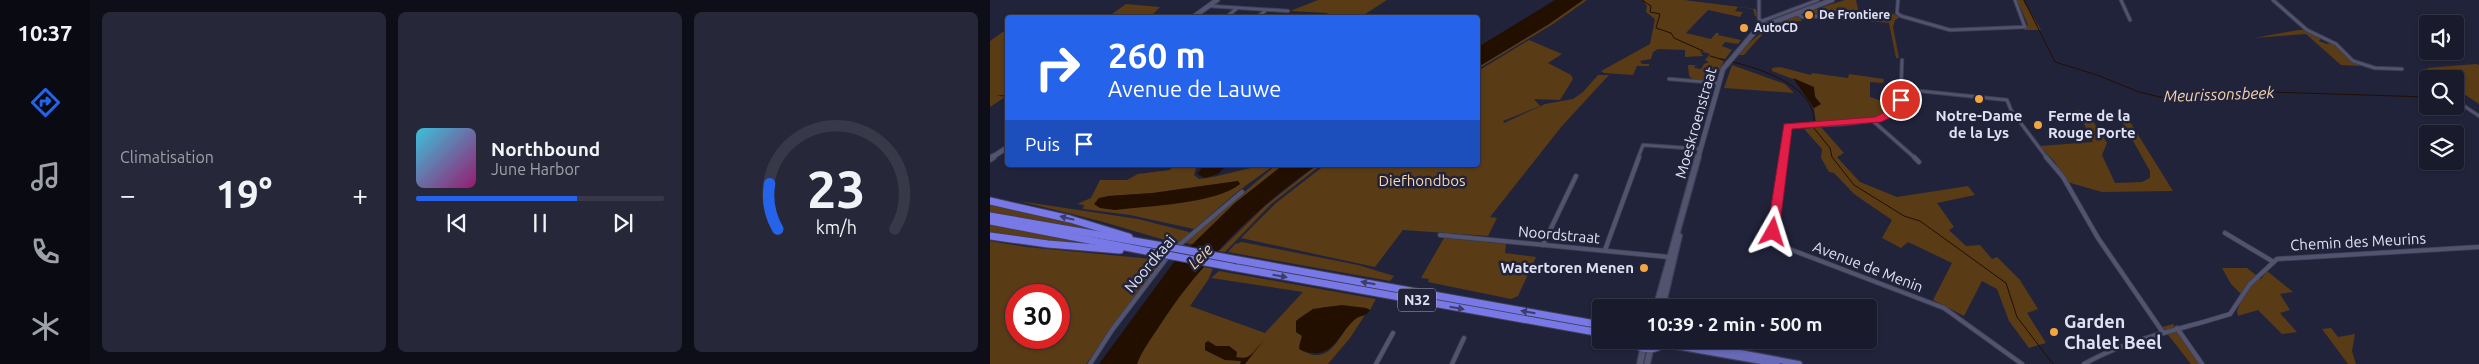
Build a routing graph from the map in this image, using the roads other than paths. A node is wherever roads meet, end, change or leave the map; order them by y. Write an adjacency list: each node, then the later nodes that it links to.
1 (1217, 0): 9 (main road)
2 (1759, 0): 19 (street)
3 (1818, 0): 19 (street, Moeskroenstraat)
4 (1832, 0): 13 (main road, Moeskroenstraat)
5 (1898, 0): 6 (street)
6 (2016, 0)
7 (2121, 0): 18 (street)
8 (2273, 0): 21 (street)
9 (1209, 6): 10 (street); 14 (main road)
10 (1237, 8): 11 (street); 15 (street)
11 (1265, 10): 12 (street); 16 (street)
12 (1288, 11)
13 (1796, 13): 17 (street); 19 (main road, Moeskroenstraat)
14 (1198, 15)
15 (1229, 15)
16 (1259, 15)
17 (1839, 15)
18 (2130, 20)
19 (1765, 23): 23 (main road, Moeskroenstraat)
20 (1902, 60): 24 (street)
21 (2402, 69)
22 (1669, 79): 23 (street)
23 (1718, 83): 29 (main road, Moeskroenstraat)
24 (1901, 89): 27 (street); 52 (street)
25 (2464, 106): 26 (street)
26 (2479, 116)
27 (1873, 121): 31 (street); 65 (street, Avenue de Menin)
28 (1005, 149): 30 (main road)
29 (1701, 149): 43 (street); 45 (main road, Moeskroenstraat)
30 (990, 159)
31 (1919, 162)
32 (1576, 176): 41 (street)
33 (1242, 192): 58 (street, Noordkaai)
34 (990, 201): 40 (highway, one-way to 34)
35 (990, 216): 40 (highway, N32)
36 (990, 221): 44 (highway, N32)
37 (2225, 233): 46 (street)
38 (1440, 235): 41 (street, Noordstraat)
39 (990, 236): 44 (highway)
40 (1144, 243): 49 (highway, N32, one-way to 40, bridge)
41 (1544, 244): 43 (street, Noordstraat)
42 (2479, 247): 46 (street, Chemin des Meurins)
43 (1605, 250): 45 (street, Noordstraat)
44 (1154, 253): 51 (highway, N32, one-way to 51, bridge)
45 (1672, 258): 47 (main road, Moeskroenstraat); 48 (main road, Moeskroenstraat)
46 (2272, 261): 50 (street, Chemin des Meurins)
47 (1659, 299)
48 (1664, 299)
49 (1592, 322)
50 (2177, 328): 52 (street, Chemin des Meurins); 67 (street)
51 (1592, 331)
52 (2162, 331): 66 (street, Chemin des Meurins)
53 (1394, 333): 59 (street)
54 (1464, 338): 60 (street)
55 (1701, 349): 63 (main road)
56 (1720, 349): 64 (main road)
57 (1647, 350): 61 (main road); 62 (main road)
58 (1090, 364)
59 (1376, 364)
60 (1452, 364)
61 (1640, 364)
62 (1647, 364)
63 (1777, 364)
64 (1799, 364)
65 (2022, 364)
66 (2084, 364)
67 (2202, 364)

